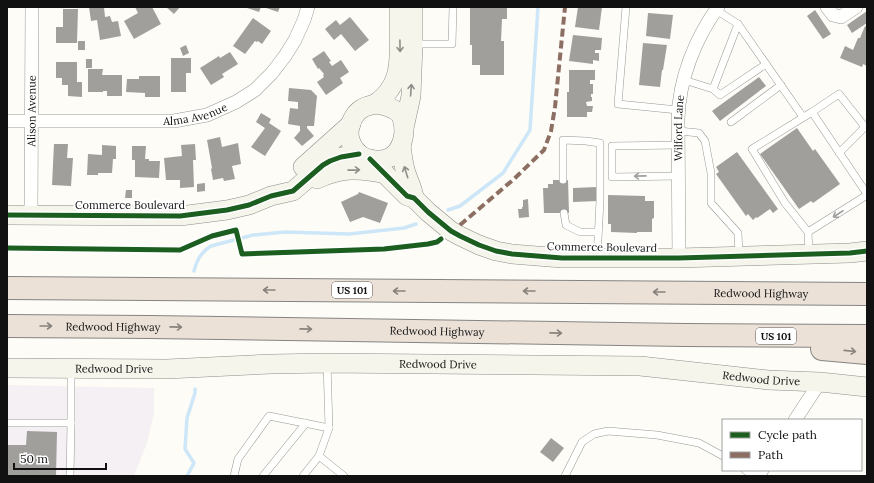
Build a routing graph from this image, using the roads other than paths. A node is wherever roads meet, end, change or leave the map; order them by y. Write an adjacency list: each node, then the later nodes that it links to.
1 (32, 7): 21 (street, Alison Avenue)
2 (308, 7): 21 (street, Alma Avenue)
3 (399, 7): 16 (street, Commerce Boulevard, one-way to 16)
4 (413, 7): 11 (street)
5 (453, 7): 11 (lane)
6 (626, 7): 17 (lane)
7 (827, 7): 8 (street)
8 (856, 7)
9 (717, 9): 10 (lane); 13 (street, Wilford Lane)
10 (738, 24): 12 (lane); 15 (lane)
11 (413, 44): 25 (street, one-way to 11)
12 (766, 64): 14 (lane); 15 (lane)
13 (684, 80): 15 (lane); 17 (street, Wilford Lane)
14 (781, 85): 19 (lane); 22 (lane)
15 (713, 89)
16 (375, 104): 23 (street, Commerce Boulevard); 25 (street)
17 (678, 110): 24 (street, Wilford Lane)
18 (812, 112): 19 (lane); 27 (lane); 27 (lane)
19 (803, 117): 40 (lane)
20 (7, 121): 21 (street, Alma Avenue)
21 (32, 121): 38 (street, Alison Avenue)
22 (731, 122)
23 (351, 124): 28 (street, Commerce Boulevard); 34 (street, Commerce Boulevard)
24 (679, 131): 26 (street, Wilford Lane); 43 (lane)
25 (403, 137): 28 (street, Commerce Boulevard); 35 (street, one-way to 25)
26 (678, 145): 30 (street, Wilford Lane); 30 (lane, one-way to 26)
27 (839, 153): 33 (lane)
28 (364, 156): 29 (street, Commerce Boulevard); 32 (street, Commerce Boulevard)
29 (385, 174): 32 (street, one-way to 29); 35 (street, Commerce Boulevard)
30 (679, 176): 45 (street, Wilford Lane)
31 (563, 180): 39 (lane)
32 (303, 183): 34 (street, Commerce Boulevard)
33 (867, 194): 40 (lane, one-way to 40)
34 (271, 196): 38 (street, Commerce Boulevard)
35 (414, 198): 44 (street, Commerce Boulevard)
36 (564, 213): 39 (lane)
37 (7, 215): 38 (street, Commerce Boulevard)
38 (32, 215)
39 (598, 232): 44 (lane)
40 (808, 232): 42 (lane)
41 (867, 251): 42 (street, Commerce Boulevard)
42 (809, 254): 43 (street, Commerce Boulevard)
43 (739, 256): 45 (street, Commerce Boulevard)
44 (596, 258): 45 (street, Commerce Boulevard)
45 (679, 258)
46 (867, 280): 48 (highway)
47 (7, 288): 48 (highway, Redwood Highway / US 101, one-way to 47)
48 (698, 292): 49 (highway, Redwood Highway / US 101)
49 (867, 294)
50 (7, 326): 51 (highway, Redwood Highway / US 101, one-way to 51)
51 (685, 335): 52 (highway, Redwood Highway / US 101); 53 (highway, one-way to 53)
52 (867, 336)
53 (867, 353)
54 (327, 363): 56 (street, Redwood Drive); 57 (street, Redwood Drive); 63 (lane)
55 (7, 368): 56 (street, Redwood Drive)
56 (70, 368): 61 (lane)
57 (820, 382): 58 (street, Redwood Drive); 59 (street)
58 (867, 387)
59 (796, 419)
60 (7, 423): 61 (lane)
61 (71, 423): 66 (lane)
62 (306, 423): 63 (lane); 67 (lane); 68 (lane)
63 (330, 428): 64 (lane)
64 (319, 456): 69 (lane); 70 (lane)
65 (722, 456): 71 (lane)
66 (70, 476)
67 (234, 476)
68 (263, 476)
69 (303, 476)
70 (344, 476)
71 (565, 476)

